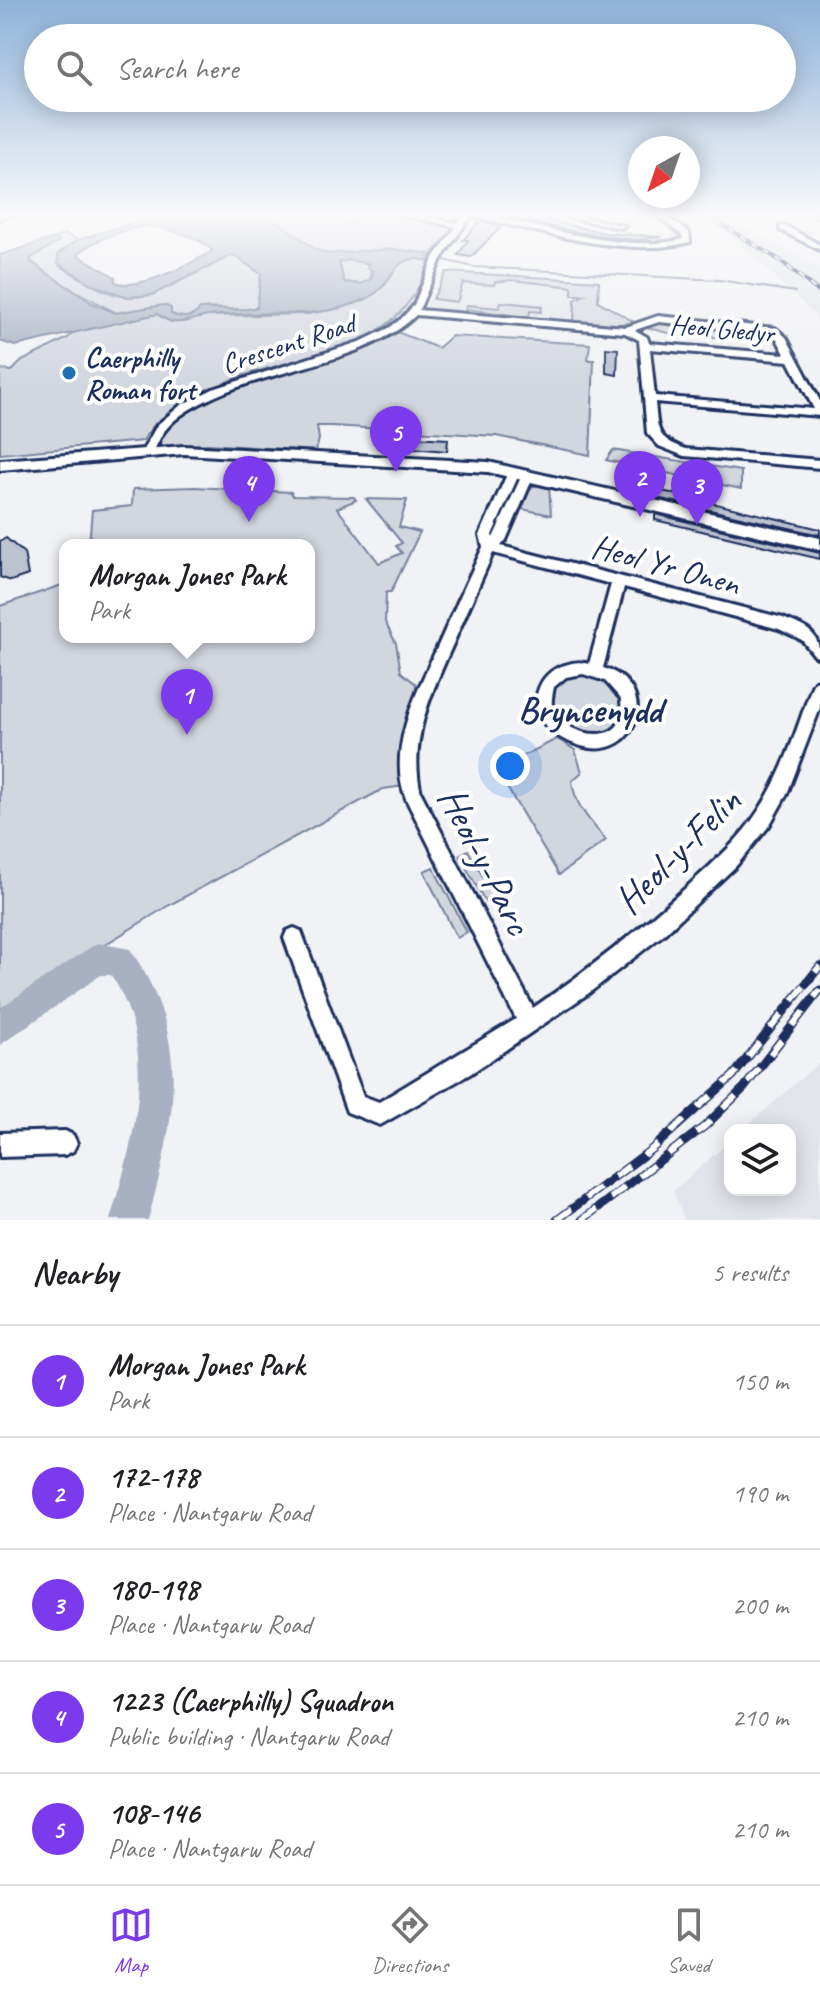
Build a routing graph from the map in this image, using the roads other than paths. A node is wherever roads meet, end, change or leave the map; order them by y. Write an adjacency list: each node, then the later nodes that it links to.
1 (434, 271): 2 (street, Crescent Road)
2 (414, 312): 4 (street); 9 (street, Crescent Road)
3 (644, 323): 4 (street); 5 (street); 6 (street)
4 (627, 330): 5 (street)
5 (646, 342): 6 (street, Heol Gledyr); 7 (street)
6 (793, 358): 8 (street)
7 (651, 399): 8 (street); 10 (street)
8 (820, 412)
9 (148, 452): 11 (main road); 12 (main road)
10 (820, 464)
11 (0, 465)
12 (521, 473): 13 (main road); 14 (street, Heol-y-Parc)
13 (820, 544)
14 (489, 547): 15 (street, Heol Yr Onen); 20 (street, Heol-y-Parc)
15 (619, 580): 16 (street, Heol Yr Onen); 17 (street)
16 (820, 652)
17 (595, 670): 17 (street)
18 (820, 686): 20 (street, Heol-y-Felin)
19 (294, 938): 20 (street, Heol-y-Felin)
20 (529, 1022)
21 (65, 1143): 22 (street)
22 (0, 1145)

